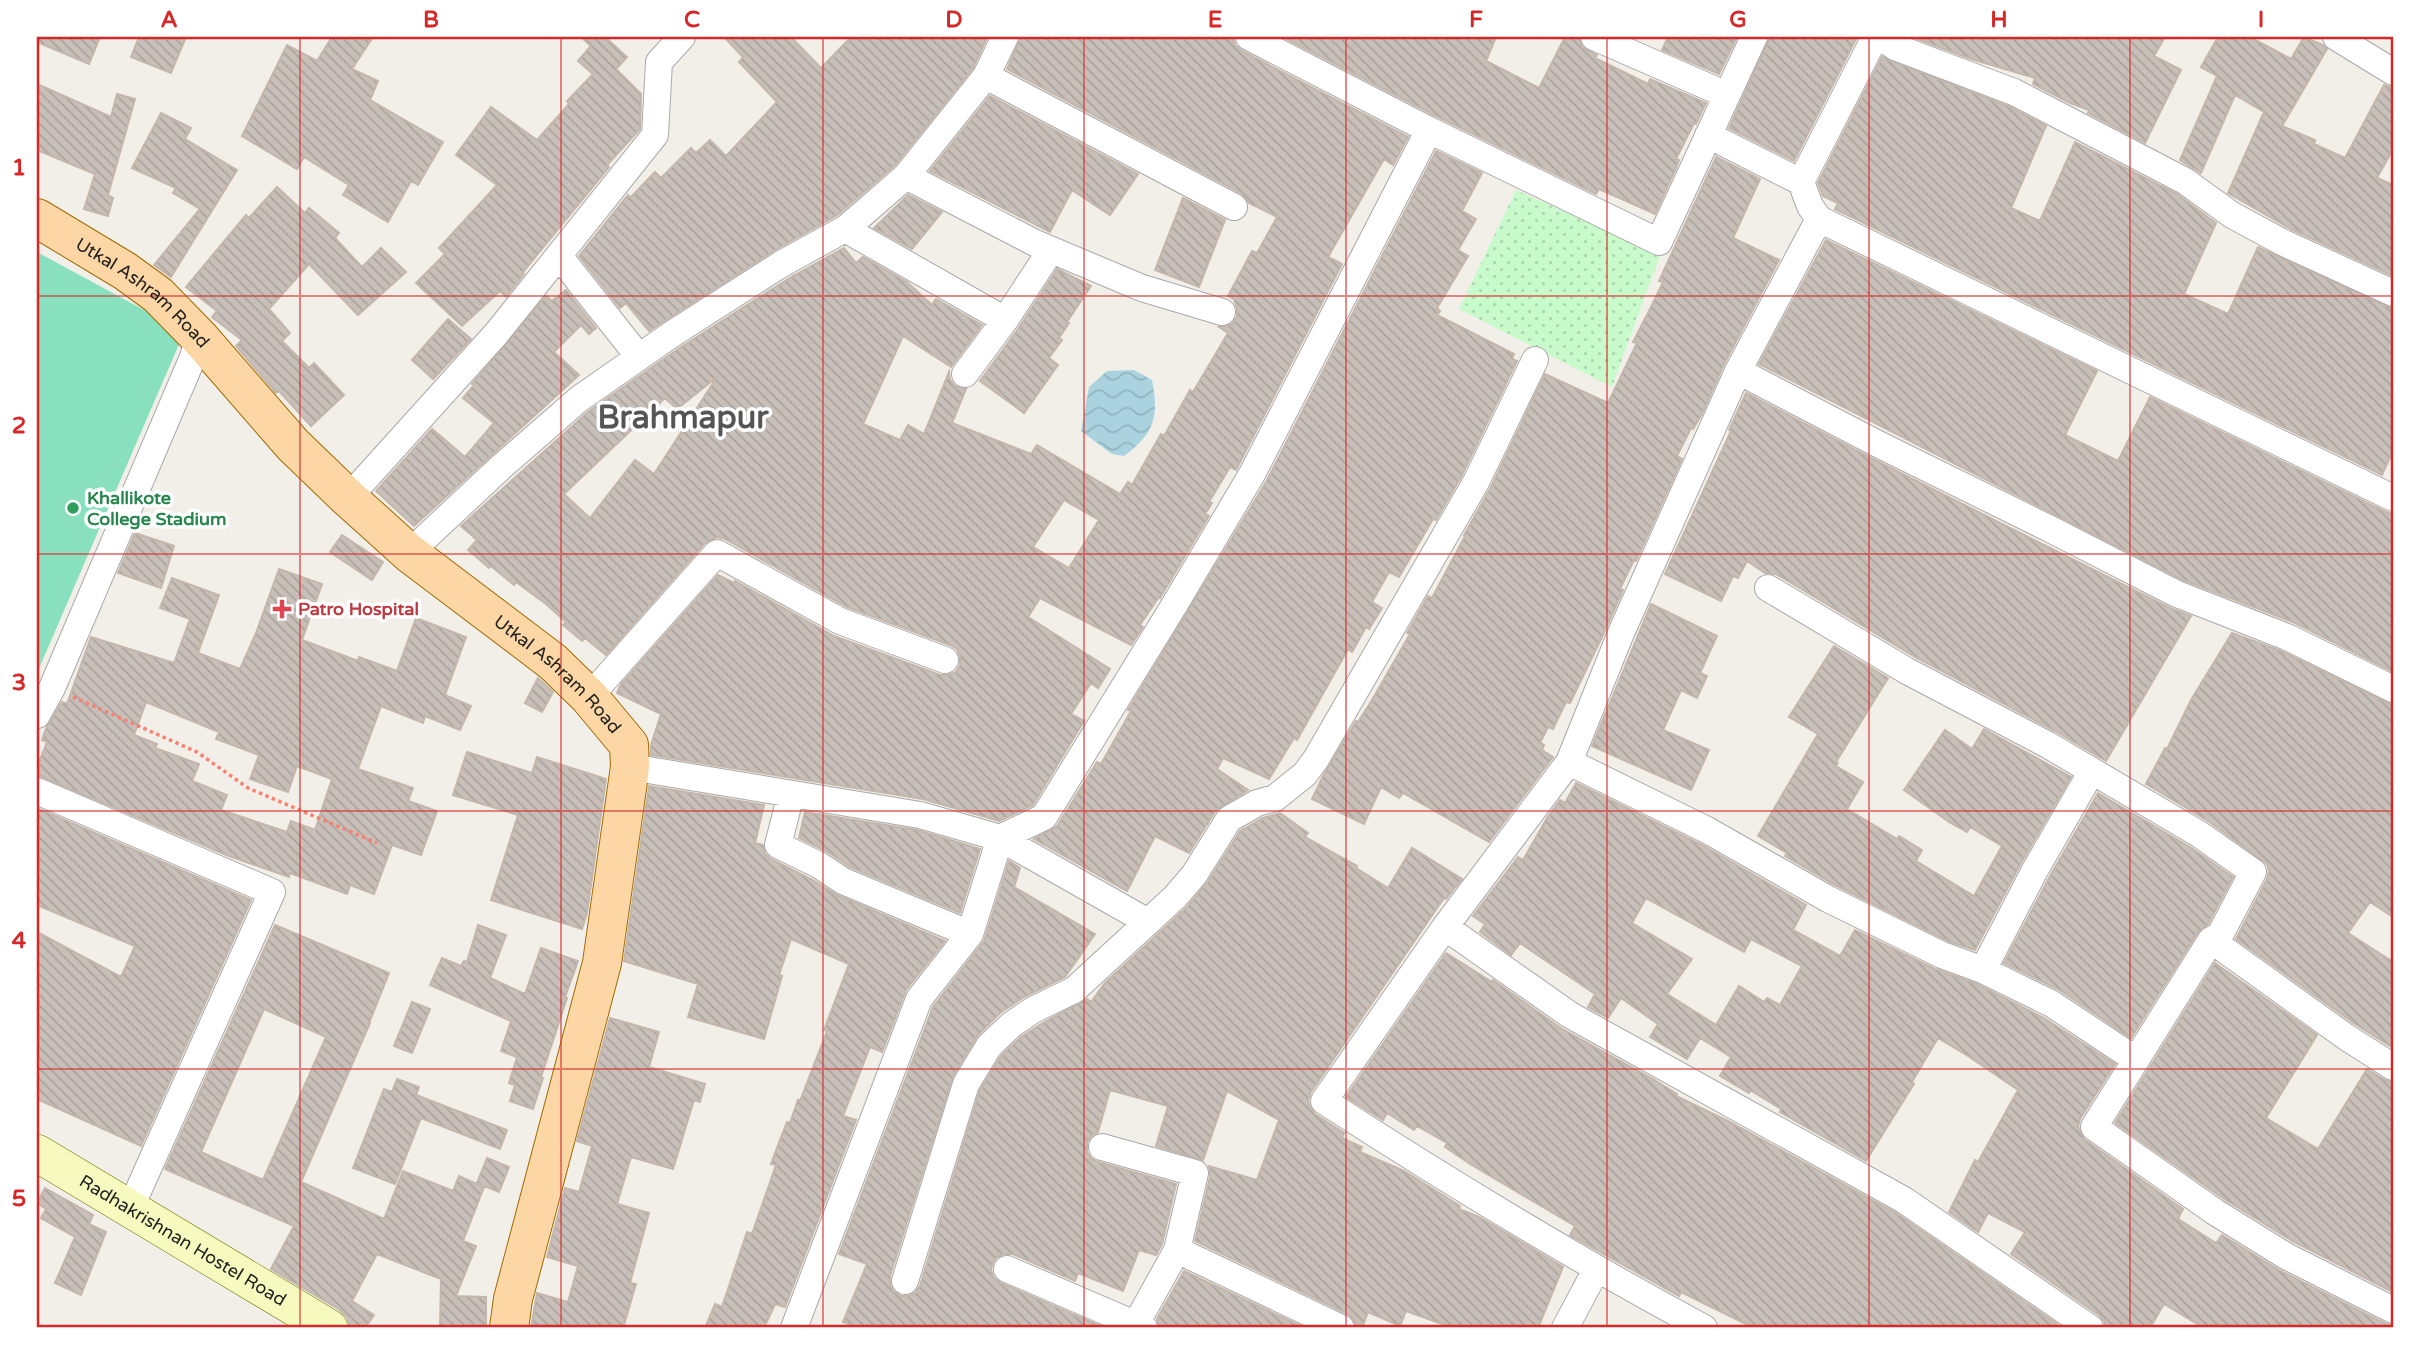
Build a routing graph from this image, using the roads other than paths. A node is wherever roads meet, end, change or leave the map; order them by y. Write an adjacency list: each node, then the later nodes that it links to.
1 (682, 37): 21 (street)
2 (1005, 37): 10 (street)
3 (1249, 37): 12 (street)
4 (1594, 37): 11 (street)
5 (1754, 37): 11 (street)
6 (1875, 37): 15 (street)
7 (1881, 37): 22 (street)
8 (2336, 37): 9 (street)
9 (2393, 72)
10 (986, 76): 14 (street); 16 (street)
11 (1727, 94): 13 (street)
12 (1429, 130): 13 (street); 43 (street)
13 (1708, 135): 15 (street)
14 (906, 176): 19 (street); 20 (street)
15 (1801, 182): 18 (street)
16 (1234, 207)
17 (37, 218): 25 (main road, Utkal Ashram Road)
18 (1819, 219): 28 (street); 31 (street)
19 (845, 229): 24 (street); 26 (street)
20 (1051, 250): 23 (street); 24 (street)
21 (559, 256): 26 (street); 30 (street)
22 (2393, 293)
23 (1222, 312)
24 (1005, 320): 29 (street)
25 (199, 337): 30 (main road, Utkal Ashram Road); 37 (street)
26 (639, 357): 32 (street)
27 (1535, 360): 44 (street)
28 (1738, 371): 35 (street); 38 (street)
29 (965, 374)
30 (348, 498): 32 (main road, Utkal Ashram Road)
31 (2393, 498)
32 (409, 553): 36 (main road, Utkal Ashram Road)
33 (1768, 588): 40 (street)
34 (945, 660): 36 (street)
35 (2393, 689)
36 (589, 697): 39 (main road, Utkal Ashram Road)
37 (37, 715)
38 (1569, 762): 45 (street); 48 (street)
39 (630, 767): 42 (street); 62 (main road, Utkal Ashram Road)
40 (2092, 771): 47 (street); 48 (street)
41 (37, 790): 53 (street)
42 (791, 793): 43 (street); 46 (street)
43 (1000, 838): 44 (street); 46 (street)
44 (1148, 922): 57 (street)
45 (1445, 928): 56 (street); 66 (street)
46 (970, 934): 60 (street)
47 (2211, 940): 49 (street); 50 (street)
48 (1983, 970): 49 (street)
49 (2134, 1059): 58 (street)
50 (2393, 1066)
51 (1102, 1147): 54 (street)
52 (37, 1153): 53 (main road, Radhakrishnan Hostel Road)
53 (130, 1209): 61 (main road, Radhakrishnan Hostel Road)
54 (1177, 1250): 59 (street); 63 (street)
55 (1007, 1269): 59 (street)
56 (1596, 1270): 64 (street); 65 (street)
57 (905, 1281)
58 (2393, 1310)
59 (1124, 1324)
60 (803, 1325)
61 (328, 1328)
62 (509, 1328)
63 (1341, 1328)
64 (1564, 1328)
65 (1704, 1328)
66 (2090, 1328)

